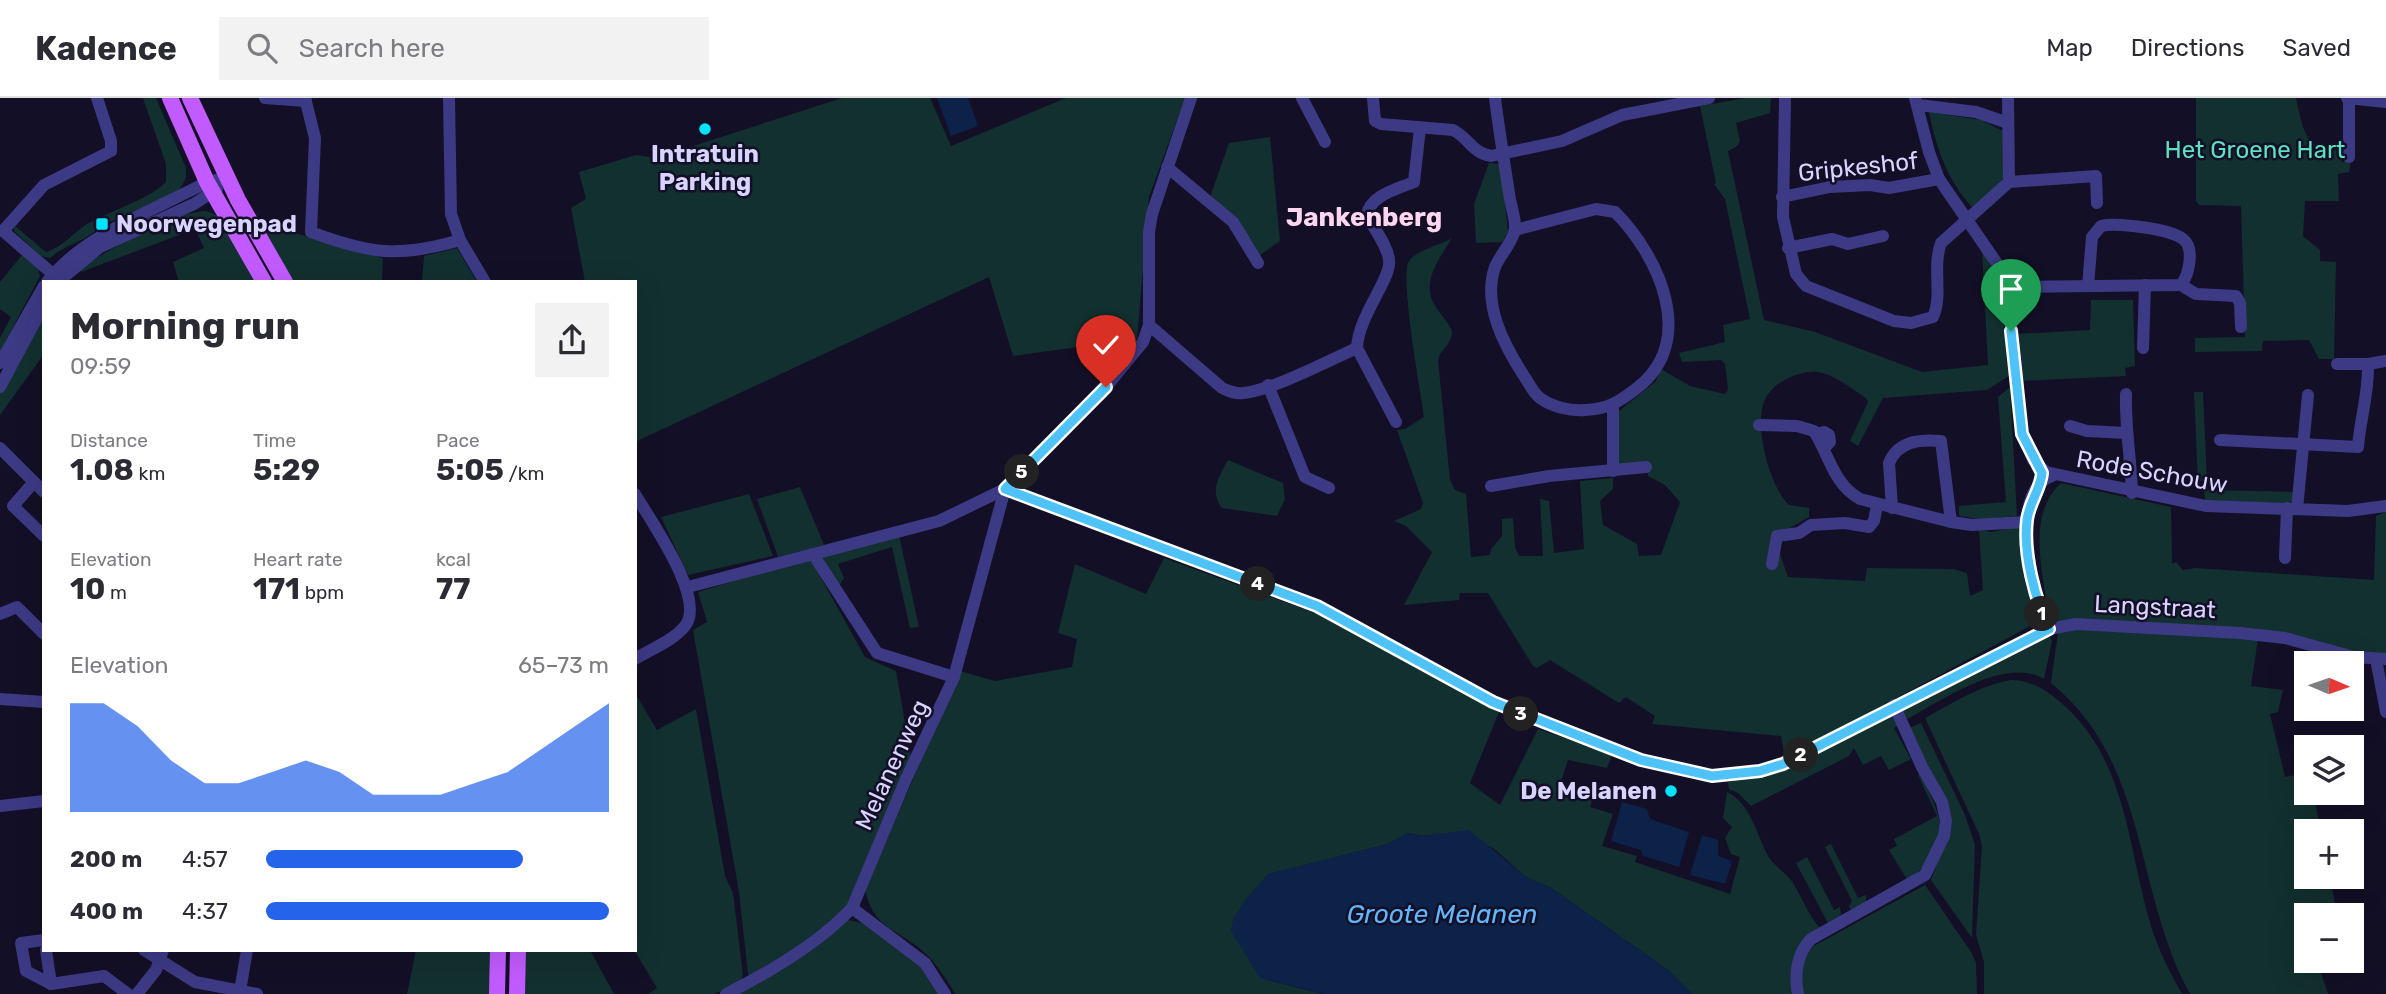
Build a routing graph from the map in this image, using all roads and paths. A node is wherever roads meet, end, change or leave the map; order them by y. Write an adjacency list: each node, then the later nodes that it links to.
1 (97, 98): 31 (street)
2 (170, 98): 27 (main road)
3 (190, 98): 24 (main road)
4 (265, 98): 14 (street)
5 (449, 98): 34 (street)
6 (1191, 98): 23 (street)
7 (1302, 98): 20 (street)
8 (1373, 98): 19 (street)
9 (1495, 98): 21 (street)
10 (1709, 98): 15 (street)
11 (1785, 98): 28 (street, Gripkeshof)
12 (2008, 98): 18 (street)
13 (2348, 99): 17 (street); 22 (street)
14 (306, 100): 34 (street)
15 (1670, 101): 21 (street)
16 (1917, 102): 18 (street); 25 (street)
17 (2386, 102)
18 (2008, 123): 26 (street)
19 (1420, 128): 21 (street); 50 (street)
20 (1325, 142)
21 (1503, 155): 32 (street)
22 (2349, 157)
23 (1167, 167): 36 (street); 48 (street)
24 (227, 178): 27 (street); 40 (main road)
25 (1939, 179): 28 (street, Gripkeshof); 30 (street)
26 (2009, 181): 29 (street); 30 (street, Gripkeshof)
27 (210, 188): 38 (street); 39 (main road)
28 (1782, 197): 35 (street, Gripkeshof)
29 (2097, 203)
30 (1968, 219): 35 (street, Gripkeshof); 45 (street)
31 (2, 230): 37 (street)
32 (1515, 230): 60 (street); 60 (street)
33 (1884, 236): 35 (street)
34 (460, 240): 41 (street)
35 (1788, 248)
36 (1258, 263)
37 (53, 280)
38 (55, 280)
39 (263, 280)
40 (284, 280)
41 (484, 280)
42 (2145, 285): 43 (street); 44 (street); 51 (street)
43 (2181, 285): 44 (street); 49 (street)
44 (2088, 286): 45 (street)
45 (2005, 287): 70 (street)
46 (42, 299): 53 (street)
47 (42, 309): 57 (street)
48 (1149, 325): 56 (street); 74 (street)
49 (2241, 327)
50 (1357, 348): 56 (street); 61 (street)
51 (2143, 348)
52 (2386, 361): 55 (street)
53 (0, 363)
54 (2337, 364): 55 (street)
55 (2368, 364): 66 (street)
56 (1268, 385): 73 (street)
57 (0, 387)
58 (2126, 394): 64 (street)
59 (2308, 395): 66 (street)
60 (1614, 406): 69 (street)
61 (1396, 422)
62 (1759, 425): 77 (street)
63 (2070, 426): 64 (street)
64 (2126, 433): 75 (street)
65 (2220, 440): 66 (street)
66 (2302, 445): 80 (street)
67 (0, 448): 72 (street)
68 (1646, 467): 69 (street)
69 (1613, 471): 71 (street)
70 (2046, 479): 75 (street, Rode Schouw); 82 (street)
71 (1491, 486)
72 (39, 487): 83 (street)
73 (1329, 488)
74 (1005, 489): 84 (street); 93 (street, Melanenweg); 96 (street, Langstraat)
75 (2132, 493): 80 (street, Rode Schouw)
76 (637, 498): 87 (street)
77 (1877, 505): 79 (street); 86 (street)
78 (2386, 506): 80 (street, Rode Schouw)
79 (1892, 508): 81 (street); 81 (street)
80 (2292, 508): 85 (street)
81 (1951, 522): 82 (street)
82 (2026, 522): 89 (street)
83 (42, 534)
84 (813, 554): 87 (street); 93 (street)
85 (2284, 558)
86 (1772, 564)
87 (688, 587): 91 (street)
88 (0, 614): 90 (street)
89 (2049, 629): 92 (street, Langstraat); 96 (street, Langstraat)
90 (42, 632)
91 (637, 658)
92 (2381, 659): 97 (street)
93 (954, 677): 100 (street, Melanenweg)
94 (0, 699): 95 (street)
95 (42, 702)
96 (1895, 705): 116 (street)
97 (2386, 712)
98 (42, 801): 99 (street)
99 (0, 806)
100 (852, 908): 114 (street, Melanenweg); 115 (street)
101 (42, 940): 107 (street)
102 (46, 952): 107 (street)
103 (247, 952): 108 (street)
104 (498, 952): 112 (main road)
105 (517, 952): 113 (main road)
106 (161, 956): 108 (street); 110 (street)
107 (51, 984): 109 (street)
108 (240, 991): 111 (street)
109 (128, 994)
110 (137, 994)
111 (257, 994)
112 (497, 994)
113 (517, 994)
114 (726, 994)
115 (945, 994)
116 (1797, 994)

